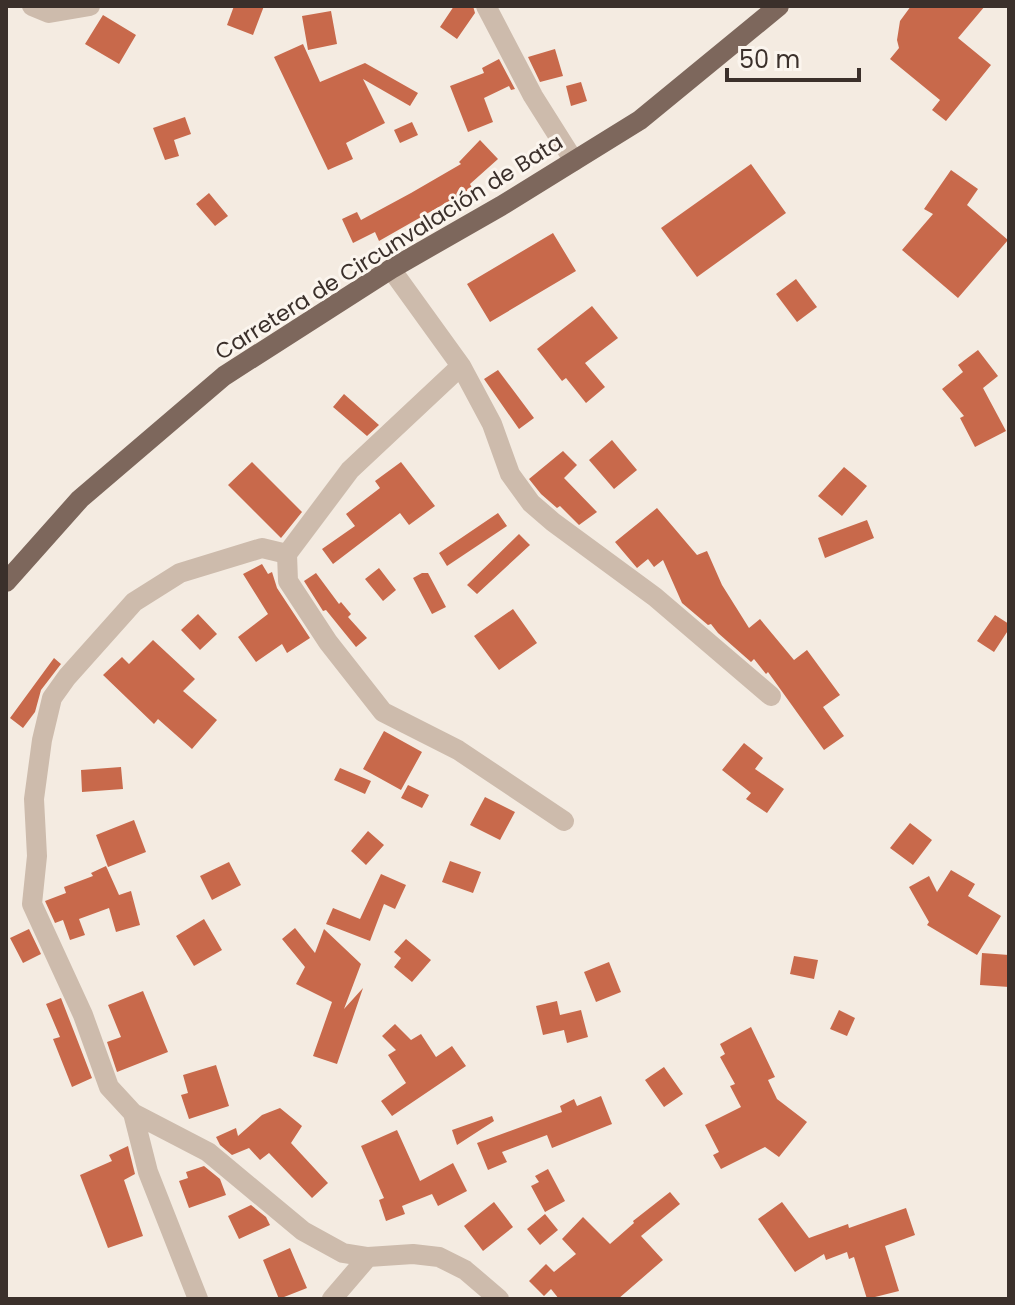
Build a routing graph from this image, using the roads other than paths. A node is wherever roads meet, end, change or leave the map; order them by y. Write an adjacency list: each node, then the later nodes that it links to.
1 (32, 6): 2 (street)
2 (90, 6)
3 (486, 6): 5 (street)
4 (779, 6): 5 (main road, Carretera de Circunvalación de Bata)
5 (574, 161): 6 (main road, Carretera de Circunvalación de Bata)
6 (391, 269): 7 (street); 9 (main road, Carretera de Circunvalación de Bata)
7 (461, 366): 8 (street); 10 (street)
8 (287, 554): 11 (street); 12 (street)
9 (6, 582)
10 (771, 696)
11 (564, 821)
12 (133, 1113): 13 (street); 14 (street)
13 (368, 1257): 15 (street); 16 (street)
14 (198, 1299)
15 (332, 1299)
16 (499, 1299)

